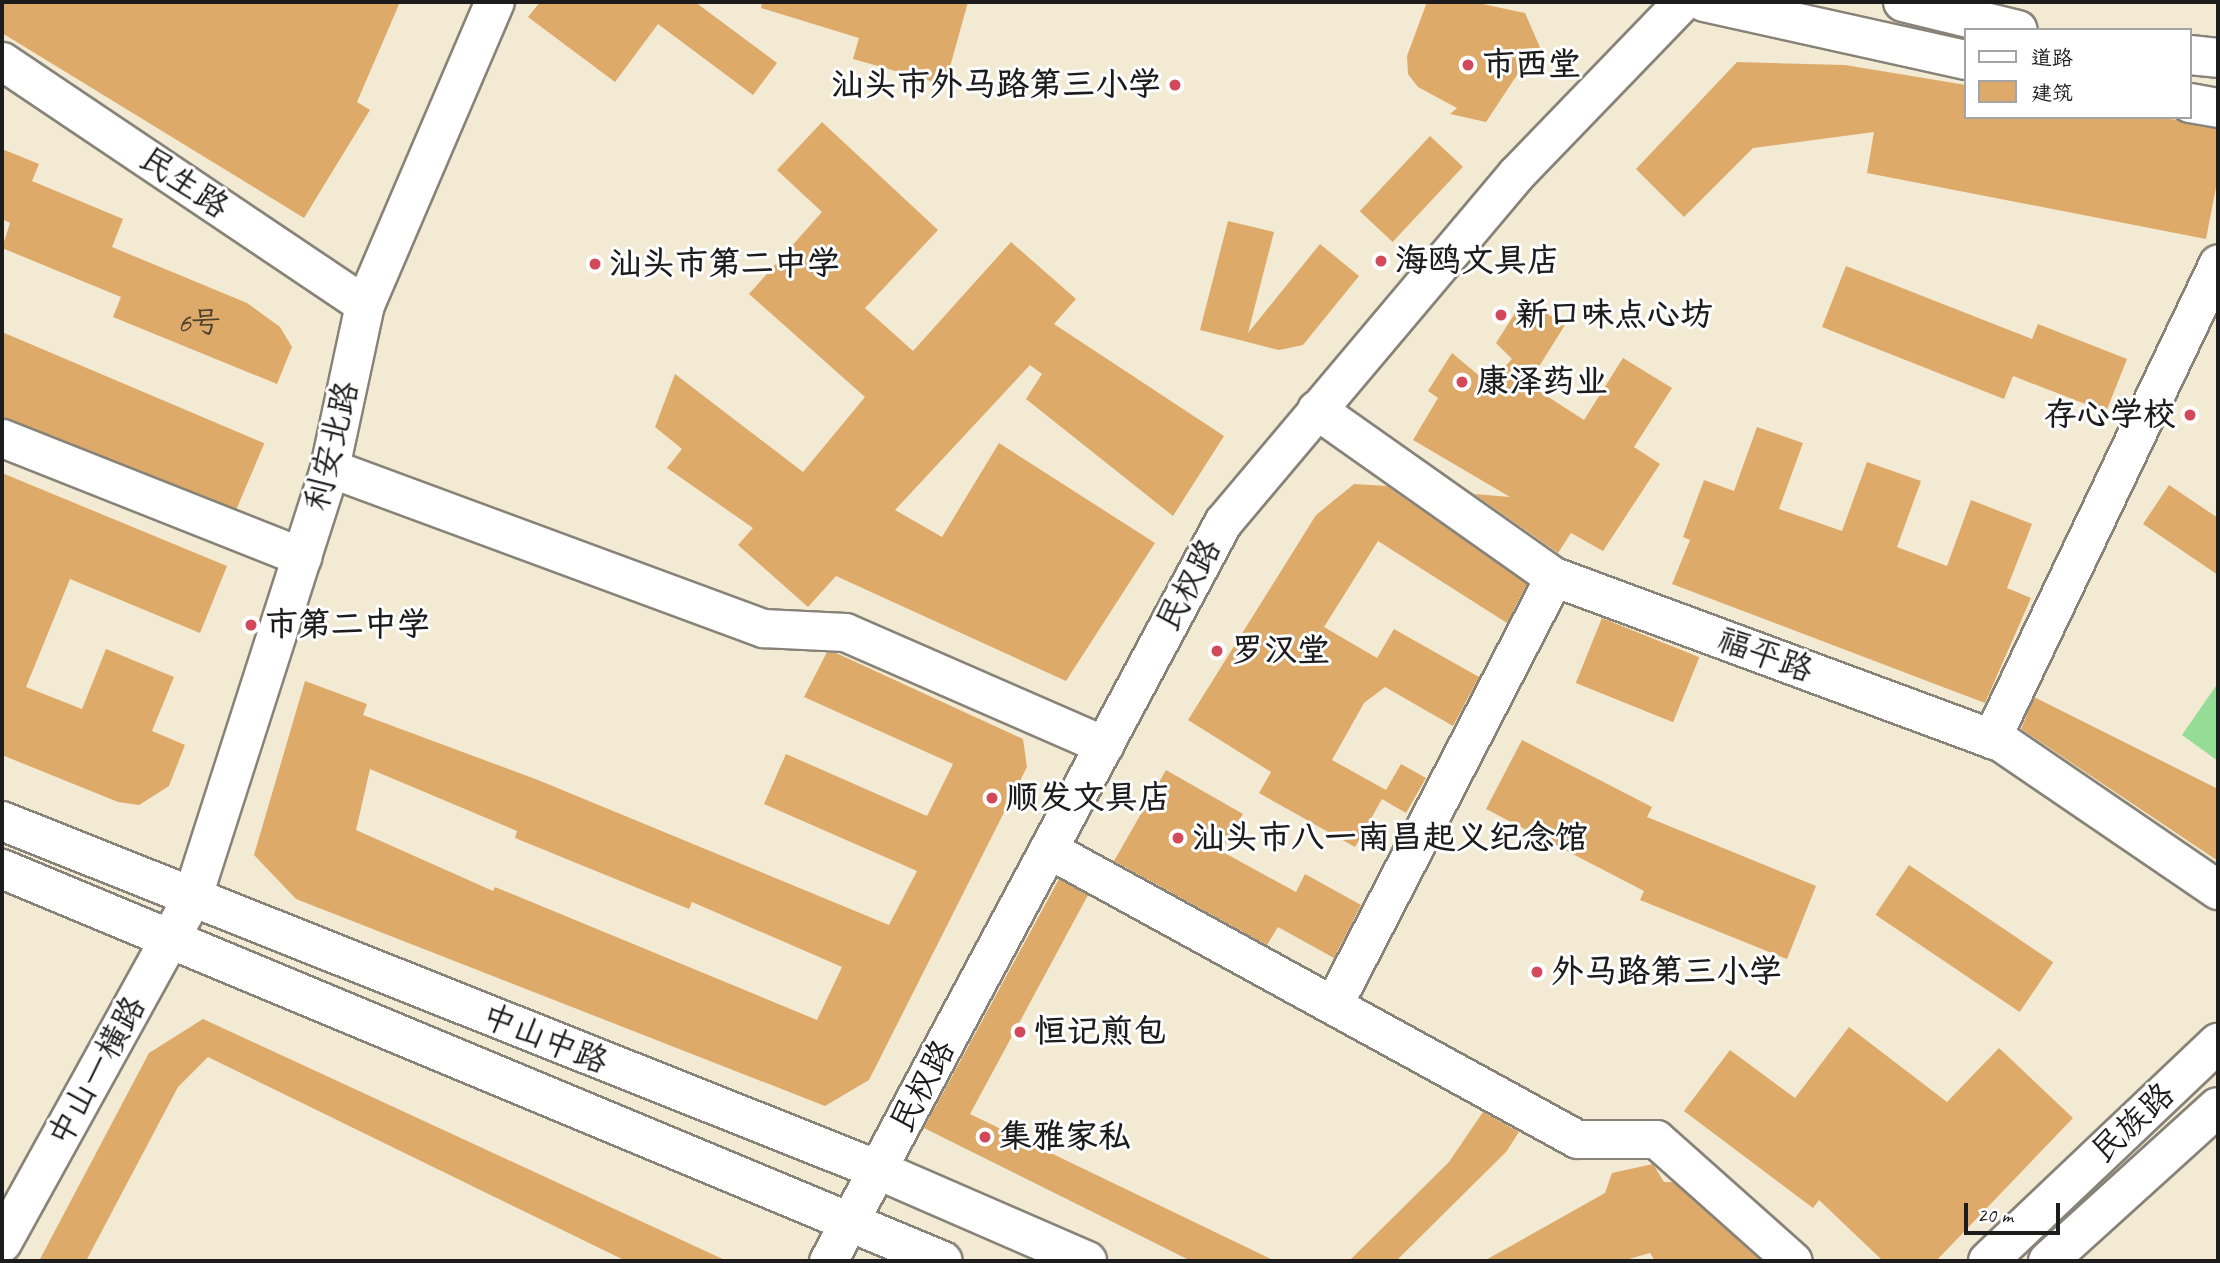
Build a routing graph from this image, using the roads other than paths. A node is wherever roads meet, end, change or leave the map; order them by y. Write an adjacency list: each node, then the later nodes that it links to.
1 (495, 2): 13 (street, 利安北路)
2 (1682, 2): 14 (street, 民权路)
3 (1704, 2): 8 (street)
4 (1903, 2): 5 (street)
5 (2007, 19)
6 (2192, 55): 7 (street)
7 (2218, 58)
8 (1965, 60)
9 (2, 61): 13 (street, 民生路)
10 (2192, 103): 11 (street)
11 (2218, 108)
12 (2218, 262): 19 (street)
13 (365, 305): 16 (street, 利安北路)
14 (1317, 410): 18 (street, 福平路); 20 (street, 民权路)
15 (2, 438): 17 (street)
16 (330, 468): 17 (street, 利安北路); 20 (street)
17 (302, 557): 25 (street, 利安北路)
18 (1554, 577): 19 (street, 福平路); 27 (street)
19 (1991, 738): 24 (street, 福平路)
20 (1104, 745): 22 (street, 民权路)
21 (2, 821): 25 (street, 中山中路)
22 (1048, 849): 27 (street); 30 (street, 民权路)
23 (2, 869): 26 (street, 中山中路)
24 (2218, 890)
25 (192, 899): 26 (street, 中山一横路); 30 (street, 中山中路)
26 (169, 941): 31 (street, 中山中路); 32 (street, 中山一横路)
27 (1333, 1005): 36 (street)
28 (2218, 1043): 37 (street, 民族路)
29 (2218, 1107): 38 (street, 民族路)
30 (878, 1170): 31 (street, 民权路); 35 (street, 中山中路)
31 (850, 1220): 33 (street, 民权路); 34 (street, 中山中路)
32 (2, 1243)
33 (828, 1261)
34 (943, 1261)
35 (1087, 1261)
36 (1793, 1261)
37 (1988, 1261)
38 (2048, 1261)

